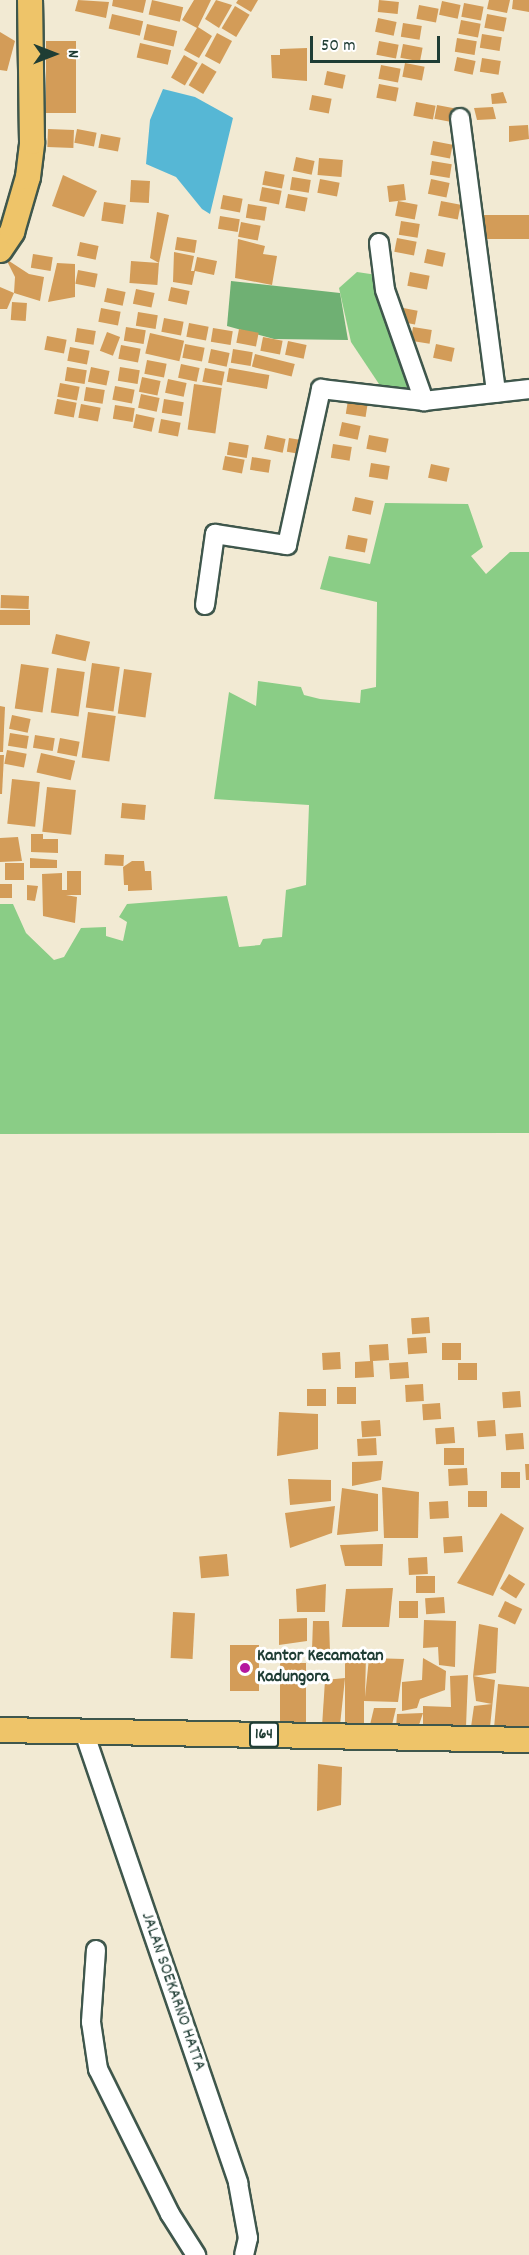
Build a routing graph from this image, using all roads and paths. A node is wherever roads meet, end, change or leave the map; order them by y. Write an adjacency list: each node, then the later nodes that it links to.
1 (30, 0): 4 (main road)
2 (460, 118): 6 (street)
3 (379, 243): 7 (street)
4 (0, 250)
5 (529, 389): 6 (street)
6 (496, 393): 7 (street)
7 (424, 401): 8 (street)
8 (205, 605)
9 (0, 1730): 10 (main road, 164)
10 (84, 1732): 11 (main road, 164); 14 (street, JALAN SOEKARNO HATTA)
11 (529, 1740)
12 (96, 1950): 13 (street)
13 (196, 2255)
14 (244, 2255)

